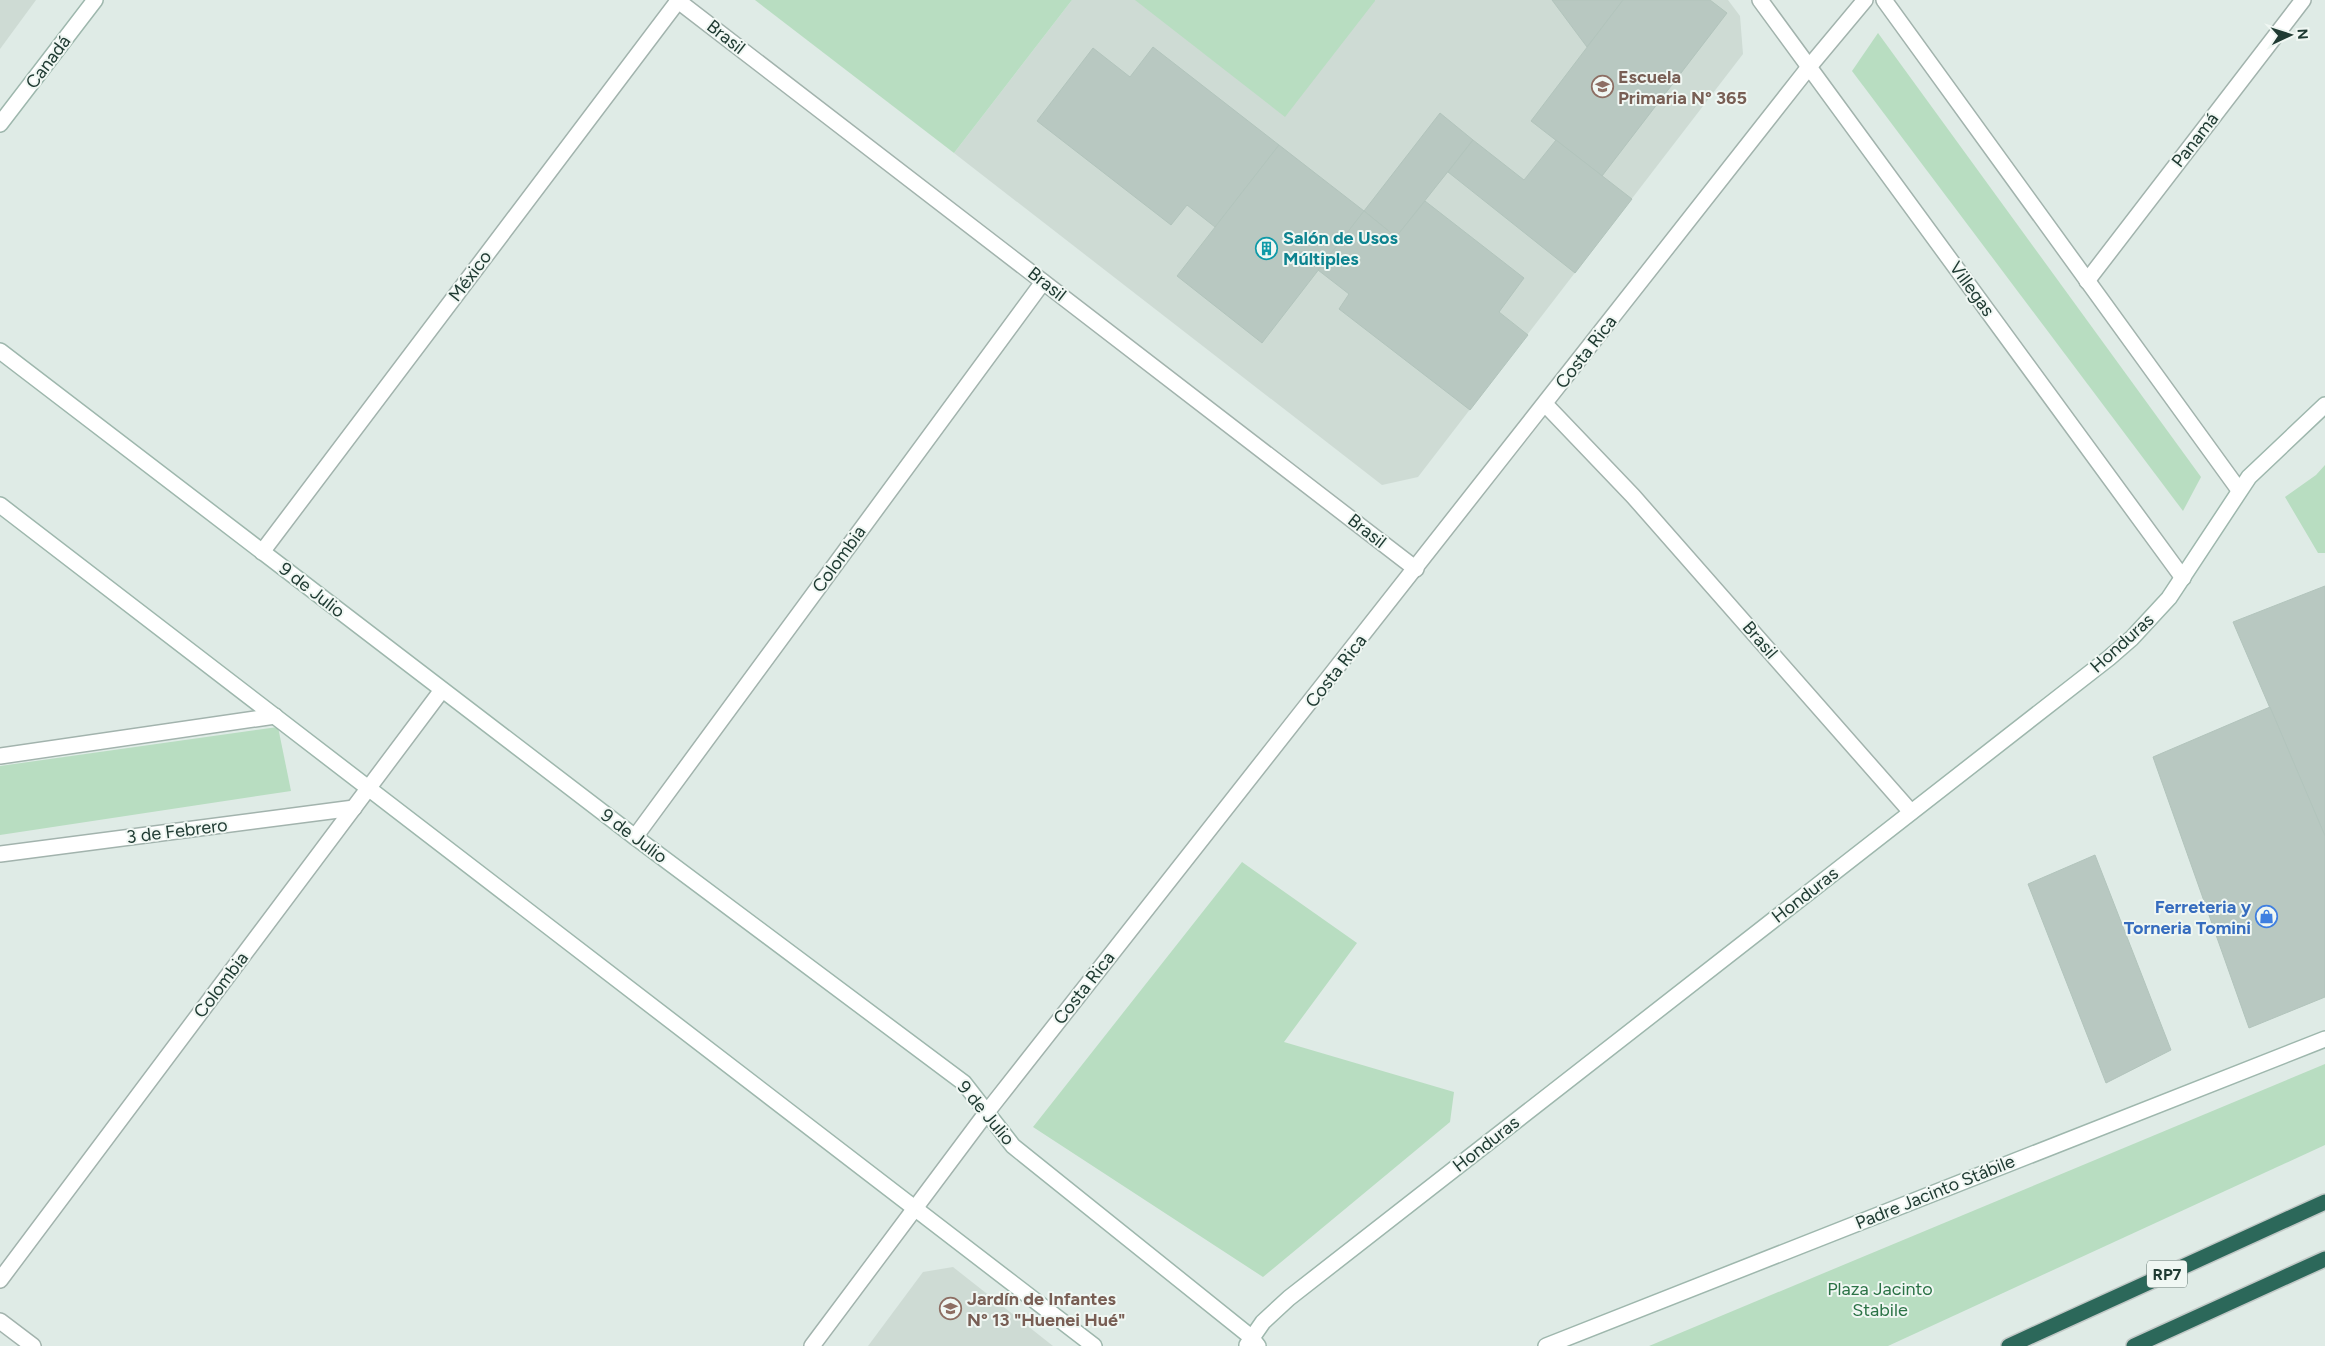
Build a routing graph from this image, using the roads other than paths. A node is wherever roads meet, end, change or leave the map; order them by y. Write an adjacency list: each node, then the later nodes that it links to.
1 (95, 0): 8 (street, Canadá)
2 (678, 0): 10 (street, Brasil); 16 (street, México)
3 (1760, 0): 7 (street, Villegas)
4 (1865, 0): 7 (street, Costa Rica)
5 (1884, 0): 9 (street)
6 (2303, 0): 9 (street, Panamá)
7 (1809, 67): 12 (street, Costa Rica); 18 (street, Villegas)
8 (0, 124)
9 (2087, 281): 14 (street)
10 (1043, 282): 17 (street, Brasil); 25 (street, Colombia)
11 (0, 351): 16 (street, 9 de Julio)
12 (1545, 404): 17 (street, Costa Rica); 24 (street, Brasil)
13 (2325, 405): 14 (street, Honduras)
14 (2239, 490): 18 (street, Honduras)
15 (0, 504): 20 (street)
16 (262, 552): 19 (street, 9 de Julio)
17 (1416, 569): 28 (street, Costa Rica)
18 (2183, 578): 24 (street, Honduras)
19 (442, 690): 22 (street, Colombia); 25 (street, 9 de Julio)
20 (275, 716): 21 (street); 22 (street)
21 (0, 756)
22 (369, 788): 23 (street, Colombia); 30 (street)
23 (354, 808): 26 (street, 3 de Febrero); 32 (street, Colombia)
24 (1911, 812): 34 (street, Honduras)
25 (636, 837): 28 (street, 9 de Julio)
26 (0, 854)
27 (2325, 1039): 38 (street, Padre Jacinto Stábile)
28 (987, 1112): 30 (street, Costa Rica); 34 (street, 9 de Julio)
29 (2325, 1202): 39 (highway, RP7)
30 (916, 1209): 36 (street, Costa Rica); 37 (street)
31 (2325, 1259): 40 (highway)
32 (0, 1280)
33 (0, 1321): 35 (street)
34 (1251, 1343)
35 (33, 1346)
36 (812, 1346)
37 (1094, 1346)
38 (1546, 1346)
39 (2009, 1346)
40 (2134, 1346)

